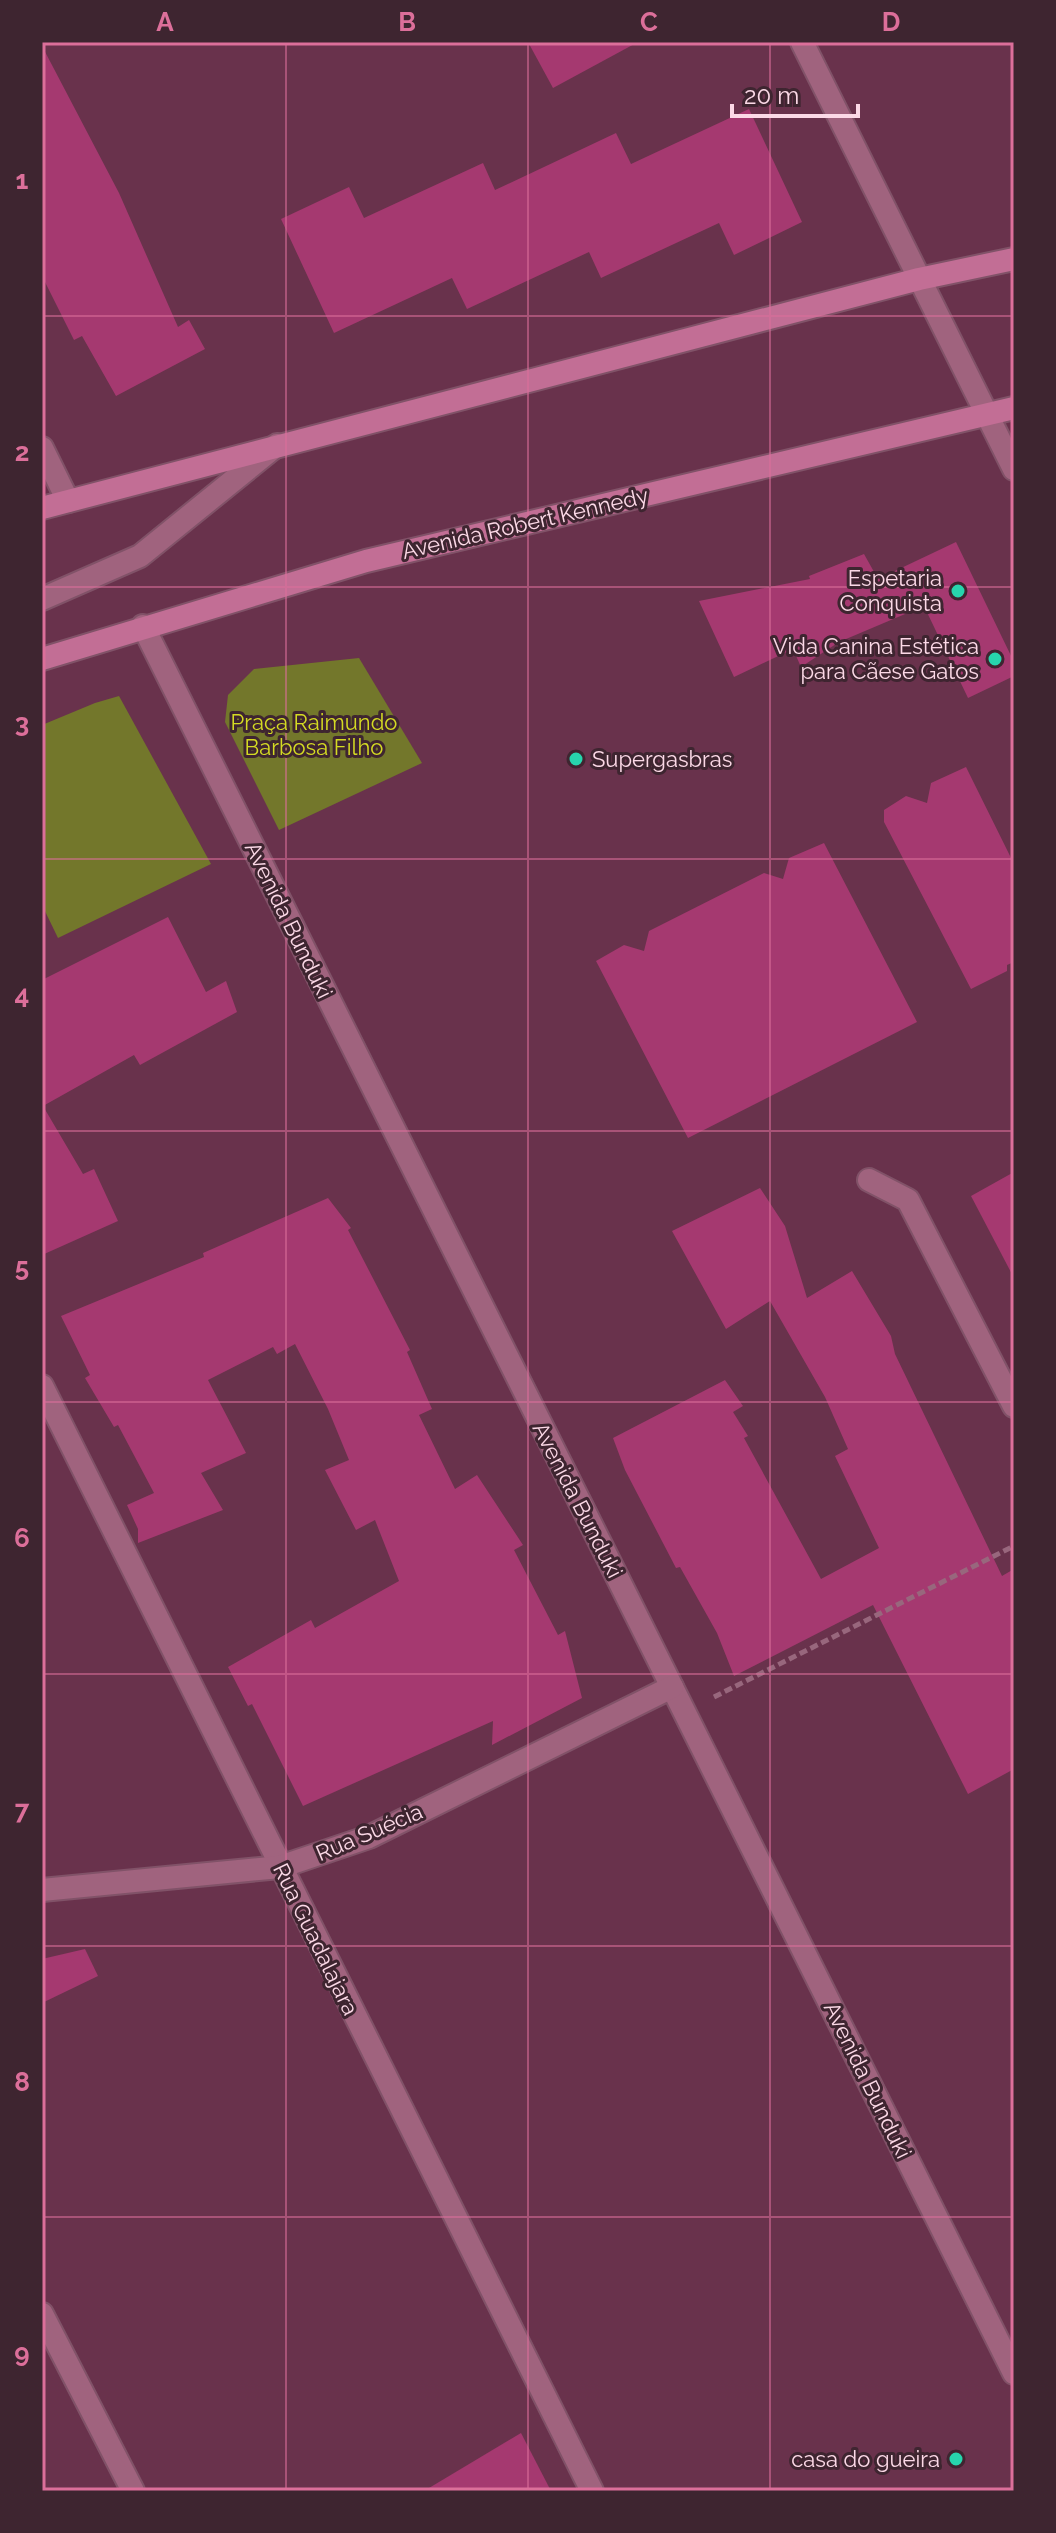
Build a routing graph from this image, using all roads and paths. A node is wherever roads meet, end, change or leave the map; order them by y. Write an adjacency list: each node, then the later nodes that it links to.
1 (802, 42): 3 (street)
2 (1014, 259): 3 (main road)
3 (919, 279): 5 (street); 6 (main road)
4 (1014, 408): 5 (main road, Avenida Robert Kennedy)
5 (986, 413): 8 (street); 12 (main road, Avenida Robert Kennedy)
6 (278, 445): 9 (main road); 11 (street)
7 (42, 448): 9 (street)
8 (1014, 469)
9 (68, 501): 10 (main road)
10 (42, 508)
11 (42, 599)
12 (143, 626): 13 (main road, Avenida Robert Kennedy); 18 (street, Avenida Bunduki)
13 (42, 659)
14 (869, 1180): 16 (street)
15 (42, 1386): 20 (street, Rua Guadalajara)
16 (1014, 1406)
17 (1014, 1546): 19 (path)
18 (672, 1687): 19 (street, Avenida Bunduki); 20 (street, Rua Suécia)
19 (684, 1711): 23 (street, Avenida Bunduki)
20 (280, 1867): 21 (street, Rua Suécia); 25 (street, Rua Guadalajara)
21 (42, 1890)
22 (42, 2314): 24 (street)
23 (1014, 2373)
24 (133, 2491)
25 (592, 2491)

